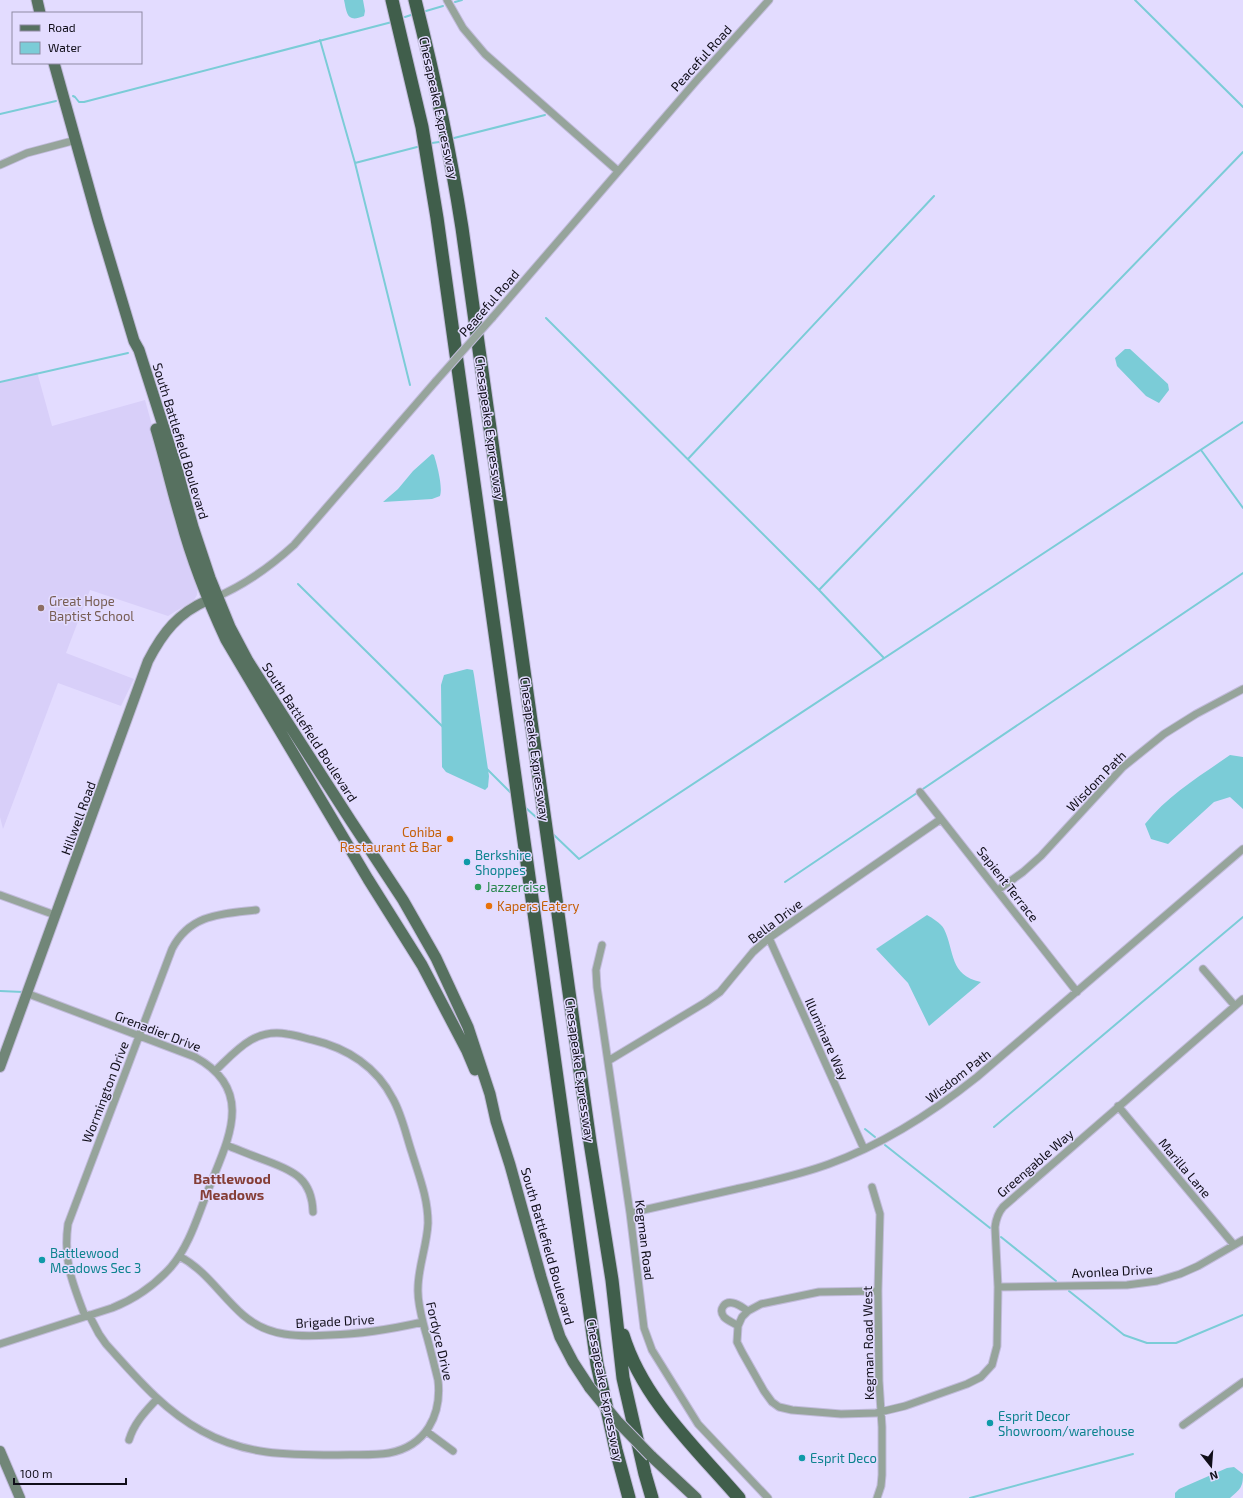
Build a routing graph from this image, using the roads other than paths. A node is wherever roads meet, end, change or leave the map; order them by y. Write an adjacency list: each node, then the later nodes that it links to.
1 (36, 0): 6 (main road)
2 (392, 0): 59 (highway, Chesapeake Expressway)
3 (415, 0): 41 (highway, Chesapeake Expressway)
4 (447, 0): 10 (street)
5 (769, 0): 10 (street, Peaceful Road)
6 (40, 12)
7 (54, 64): 8 (main road, South Battlefield Boulevard)
8 (76, 140): 9 (street); 11 (main road, South Battlefield Boulevard)
9 (0, 165)
10 (618, 171): 11 (street, Peaceful Road, bridge)
11 (212, 598): 19 (street, Hillwell Road); 32 (main road, South Battlefield Boulevard); 32 (main road, South Battlefield Boulevard)
12 (1243, 689): 16 (street, Wisdom Path)
13 (920, 792): 14 (street, Sapient Terrace)
14 (941, 819): 16 (street, Sapient Terrace); 20 (street, Bella Drive)
15 (1243, 849): 23 (street, Wisdom Path)
16 (998, 890): 23 (street, Sapient Terrace)
17 (0, 895): 19 (street)
18 (256, 910): 27 (street, Wormington Drive)
19 (55, 915): 24 (street, Hillwell Road)
20 (769, 938): 28 (street, Bella Drive); 34 (street, Illuminare Way)
21 (602, 945): 28 (street, Kegman Road)
22 (1204, 969): 26 (street)
23 (1077, 992): 34 (street, Wisdom Path)
24 (26, 994): 27 (street, Grenadier Drive); 29 (street, Hillwell Road)
25 (1243, 999): 26 (street, Greengable Way)
26 (1235, 1006): 31 (street, Greengable Way)
27 (139, 1035): 30 (street, Grenadier Drive); 45 (street, Wormington Drive)
28 (608, 1061): 37 (street, Kegman Road)
29 (0, 1067)
30 (215, 1071): 33 (street, Grenadier Drive); 46 (street, Fordyce Drive)
31 (1118, 1106): 39 (street, Marilla Lane); 42 (street, Greengable Way)
32 (496, 1121): 61 (main road, South Battlefield Boulevard, bridge)
33 (226, 1145): 36 (street); 40 (street, Grenadier Drive)
34 (864, 1149): 37 (street, Wisdom Path)
35 (872, 1187): 43 (street, Kegman Road West)
36 (313, 1212)
37 (630, 1213): 63 (street, Kegman Road)
38 (1243, 1240): 39 (street, Avonlea Drive)
39 (1234, 1245): 42 (street, Avonlea Drive)
40 (179, 1256): 45 (street, Grenadier Drive); 46 (street, Brigade Drive)
41 (612, 1280): 60 (highway, Chesapeake Expressway); 62 (highway)
42 (998, 1287): 51 (street, Greengable Way)
43 (878, 1291): 44 (street); 51 (street, Kegman Road West)
44 (748, 1311): 47 (street); 47 (street)
45 (87, 1315): 48 (street, Grenadier Drive); 50 (street, Fordyce Drive)
46 (423, 1322): 53 (street, Fordyce Drive)
47 (738, 1326): 51 (street, Greengable Way)
48 (0, 1344)
49 (1243, 1382): 52 (street)
50 (157, 1399): 53 (street, Fordyce Drive); 54 (street)
51 (882, 1412): 64 (street, Kegman Road West)
52 (1184, 1425)
53 (426, 1431): 56 (street)
54 (129, 1440)
55 (0, 1450): 57 (street)
56 (453, 1451)
57 (3, 1465): 58 (street)
58 (20, 1498)
59 (629, 1498)
60 (652, 1498)
61 (696, 1498)
62 (739, 1498)
63 (768, 1498)
64 (877, 1498)

